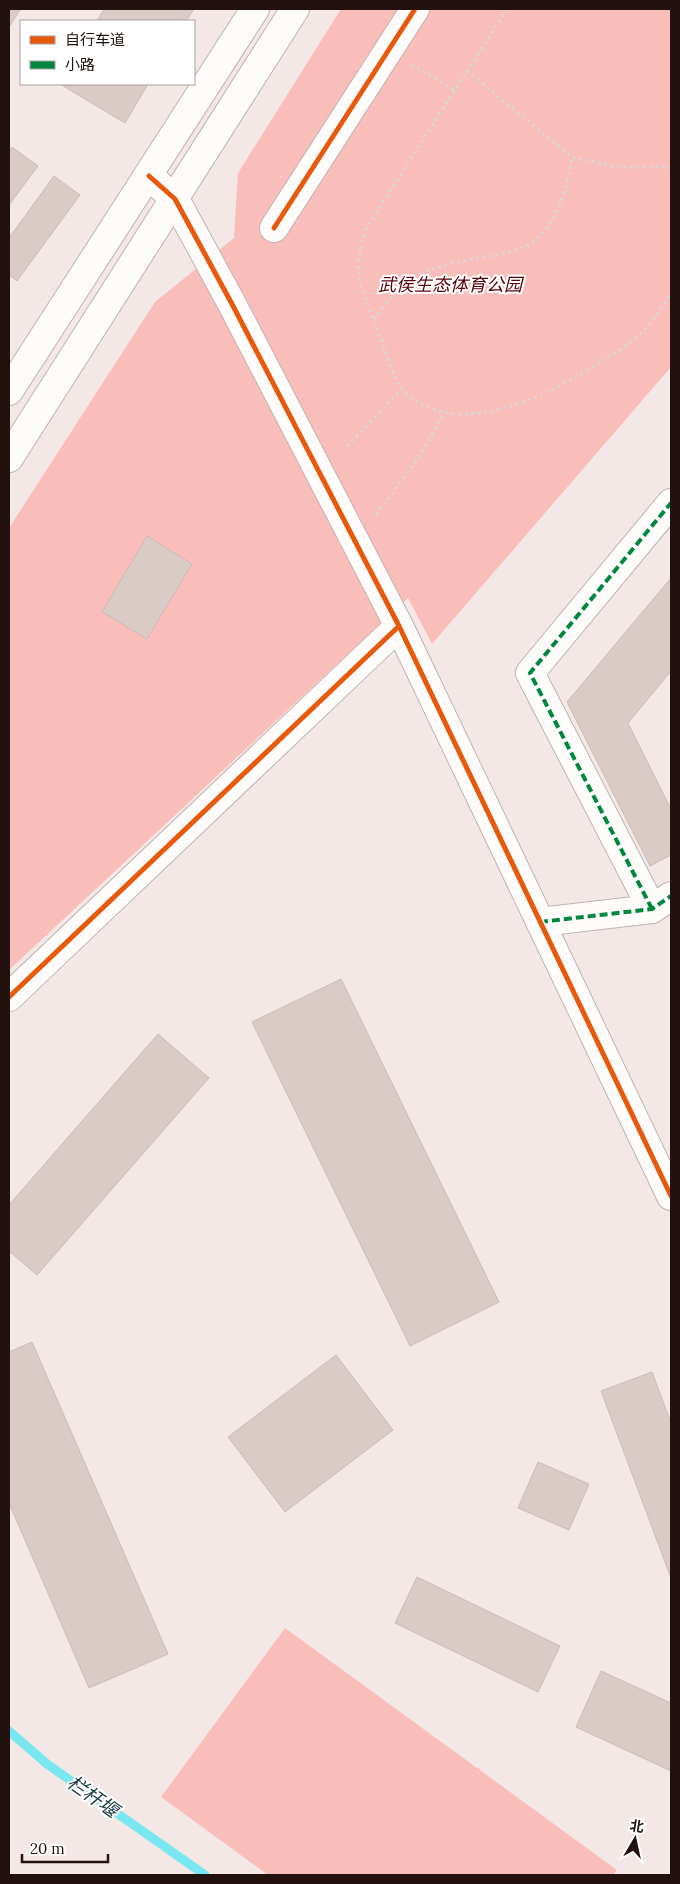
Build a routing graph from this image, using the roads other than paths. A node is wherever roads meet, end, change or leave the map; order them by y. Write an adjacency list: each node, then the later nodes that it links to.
1 (255, 9): 4 (street)
2 (295, 9): 5 (street)
3 (415, 9): 6 (street)
4 (149, 176): 5 (street); 7 (street)
5 (175, 199): 8 (street); 10 (street)
6 (274, 228)
7 (9, 391)
8 (9, 458)
9 (671, 503): 11 (street)
10 (399, 626): 12 (street); 13 (street)
11 (661, 902): 12 (street)
12 (540, 922): 14 (street)
13 (9, 997)
14 (671, 1196)

